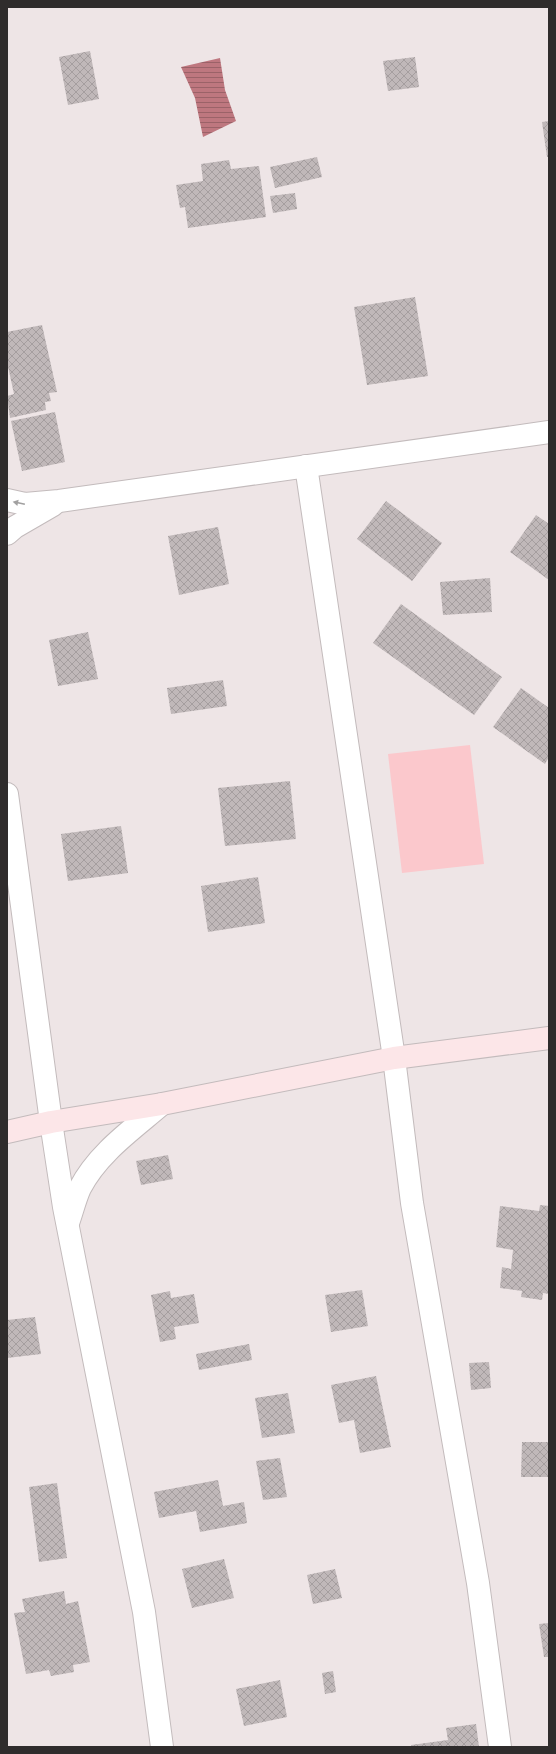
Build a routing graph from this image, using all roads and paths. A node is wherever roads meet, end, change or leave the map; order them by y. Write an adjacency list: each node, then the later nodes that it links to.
1 (549, 432): 2 (street)
2 (306, 466): 4 (street); 8 (street)
3 (7, 500): 4 (street, one-way to 3)
4 (59, 501): 5 (street)
5 (7, 534)
6 (7, 794): 10 (street)
7 (549, 1038): 8 (street)
8 (394, 1058): 9 (street); 14 (street)
9 (162, 1104): 10 (street); 12 (street)
10 (51, 1122): 11 (street); 12 (street)
11 (7, 1132)
12 (68, 1224): 13 (street)
13 (162, 1747)
14 (500, 1747)

